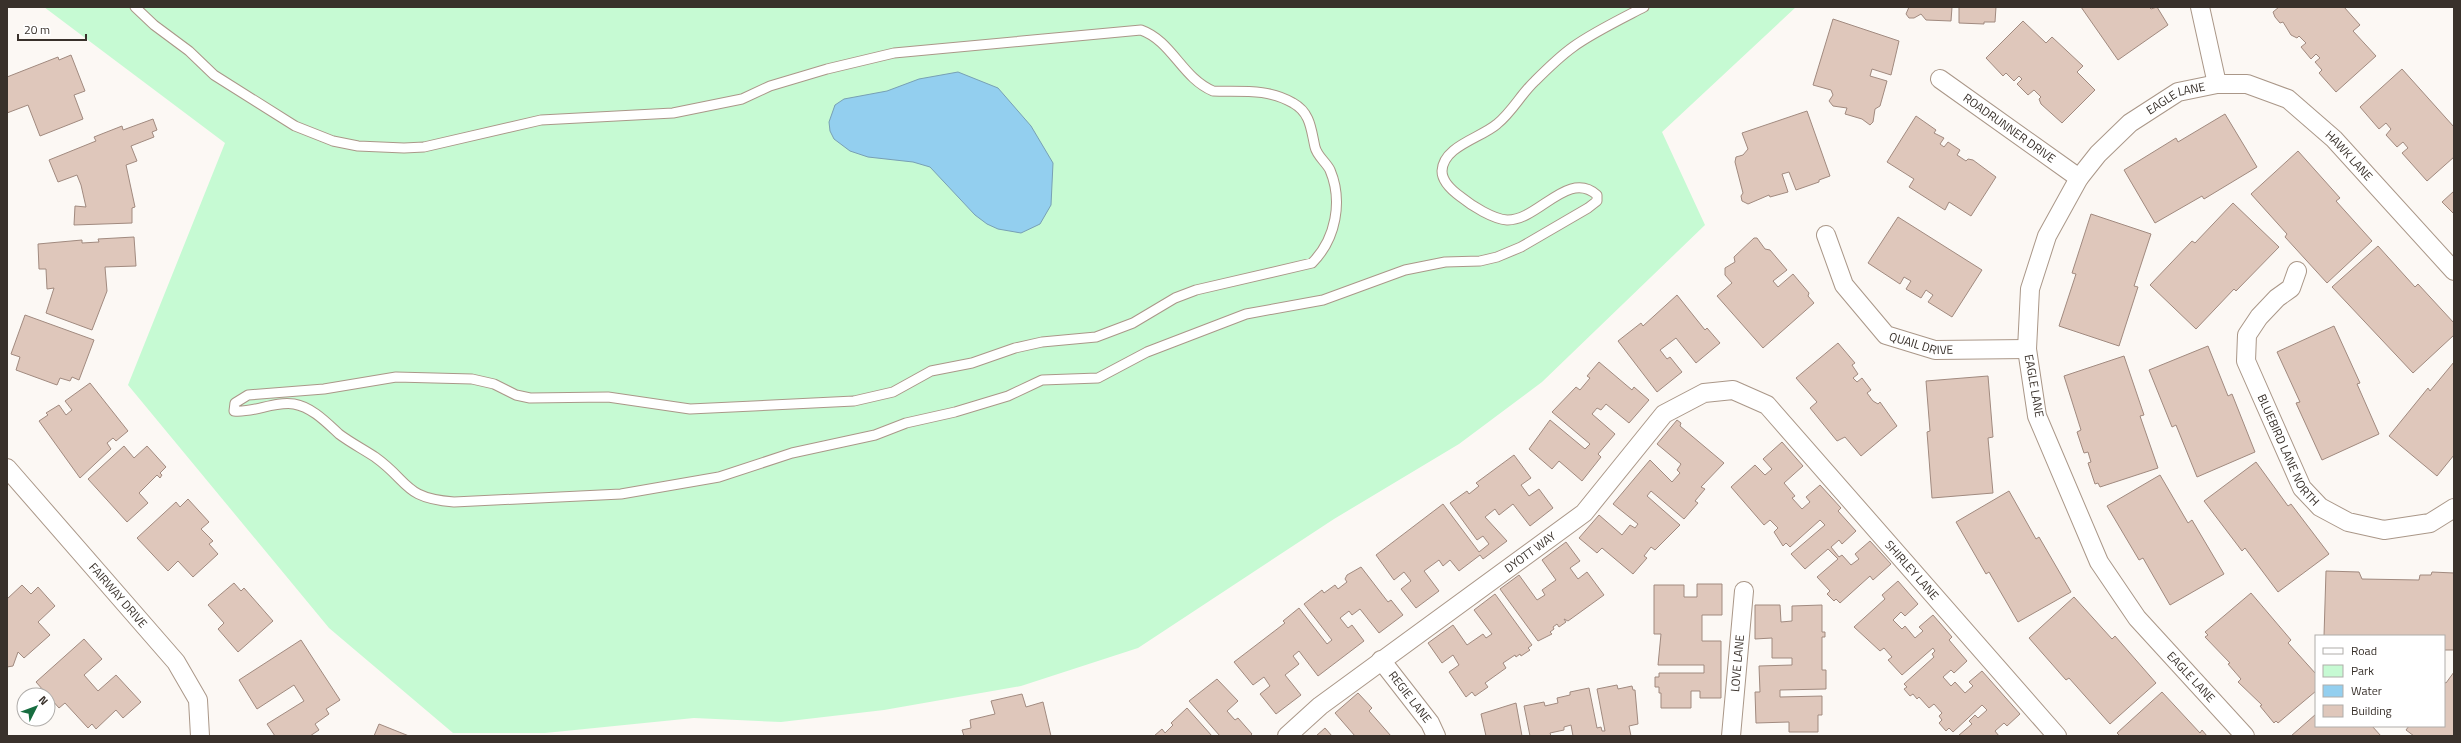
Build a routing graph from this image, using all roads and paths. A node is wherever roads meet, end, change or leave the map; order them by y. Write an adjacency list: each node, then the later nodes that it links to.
1 (135, 7): 2 (lane)
2 (1644, 7)
3 (2200, 7): 5 (street)
4 (1940, 80): 6 (street, ROADRUNNER DRIVE)
5 (2217, 84): 6 (street, EAGLE LANE); 9 (street, HAWK LANE)
6 (2079, 178): 10 (street, EAGLE LANE)
7 (1826, 235): 10 (street, QUAIL DRIVE)
8 (2297, 271): 13 (street, BLUEBIRD LANE NORTH)
9 (2454, 271)
10 (2027, 349): 21 (street, EAGLE LANE)
11 (1767, 405): 15 (street, DYOTT WAY); 20 (street, SHIRLEY LANE)
12 (7, 468): 16 (street, FAIRWAY DRIVE)
13 (2454, 508)
14 (1744, 591): 19 (street, LOVE LANE)
15 (1381, 660): 17 (street, DYOTT WAY); 18 (street, REGIE LANE)
16 (200, 736)
17 (1287, 736)
18 (1436, 736)
19 (1731, 736)
20 (2057, 736)
21 (2246, 736)

